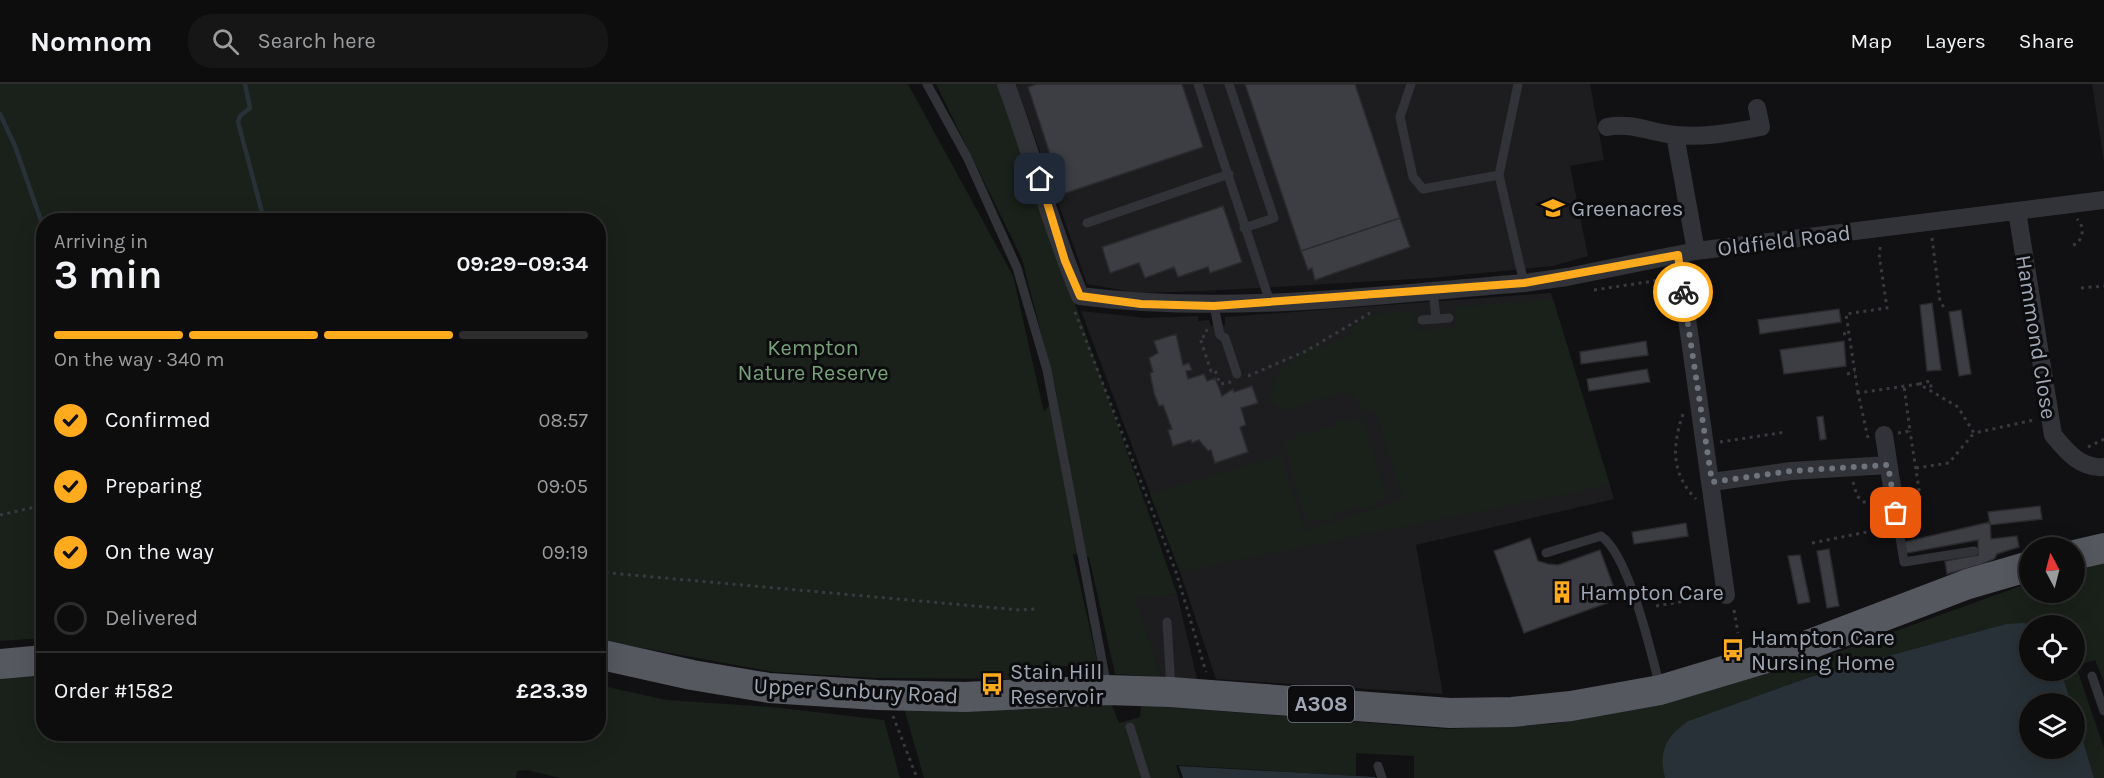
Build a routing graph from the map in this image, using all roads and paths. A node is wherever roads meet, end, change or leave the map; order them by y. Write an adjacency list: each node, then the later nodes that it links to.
1 (927, 84): 79 (lane)
2 (1006, 84): 28 (street)
3 (1198, 84): 10 (lane)
4 (1229, 84): 17 (lane)
5 (1411, 84): 11 (lane)
6 (1518, 84): 11 (lane)
7 (1757, 108): 9 (street)
8 (1607, 127): 9 (street)
9 (1675, 135): 20 (street)
10 (1229, 174): 16 (lane); 17 (lane)
11 (1499, 175): 23 (lane)
12 (2104, 200): 13 (street, Oldfield Road)
13 (2071, 204): 14 (street, Oldfield Road); 19 (path)
14 (2017, 211): 15 (street, Oldfield Road); 46 (street, Hammond Close)
15 (1929, 222): 18 (street, Oldfield Road); 32 (path)
16 (1087, 223)
17 (1244, 228): 29 (lane)
18 (1880, 228): 20 (street, Oldfield Road); 36 (path)
19 (2073, 245)
20 (1696, 251): 21 (street, Oldfield Road)
21 (1678, 255): 22 (street); 23 (street, Oldfield Road)
22 (1681, 277): 27 (path); 41 (street)
23 (1524, 283): 26 (street, Oldfield Road)
24 (2104, 286): 25 (path)
25 (2080, 288)
26 (1433, 290): 29 (street, Oldfield Road); 34 (lane)
27 (1592, 290)
28 (1080, 296): 30 (street, Oldfield Road); 77 (path)
29 (1270, 302): 30 (street, Oldfield Road)
30 (1205, 306): 31 (path); 39 (lane)
31 (1373, 311)
32 (1946, 311)
33 (1449, 318): 34 (lane)
34 (1436, 319): 35 (lane)
35 (1422, 320)
36 (1850, 333): 37 (path); 38 (path)
37 (1843, 334)
38 (1855, 372): 40 (path); 45 (path)
39 (1237, 374)
40 (1847, 374)
41 (1696, 375): 51 (street); 60 (path)
42 (1919, 384): 43 (path); 44 (path); 44 (path)
43 (1904, 386): 45 (path); 47 (path)
44 (1932, 392): 49 (path)
45 (1858, 393): 50 (path)
46 (2050, 417): 49 (path); 54 (street, Hammond Close)
47 (1910, 431): 50 (path); 55 (path)
48 (1786, 432): 51 (path)
49 (1974, 433): 55 (path)
50 (1884, 435): 52 (street)
51 (1706, 444): 56 (street)
52 (1888, 465): 53 (street); 57 (street)
53 (1851, 467): 56 (street); 57 (path)
54 (2104, 467)
55 (1916, 468): 57 (path)
56 (1712, 482): 60 (street)
57 (1894, 500): 61 (lane)
58 (36, 507): 59 (path)
59 (0, 515)
60 (1716, 519): 69 (street)
61 (1898, 525): 62 (path); 64 (lane)
62 (1812, 543)
63 (2104, 548): 65 (highway)
64 (1974, 551)
65 (2085, 552)
66 (1546, 553): 80 (lane)
67 (2019, 569): 80 (highway, Upper Sunbury Road / A308)
68 (606, 574): 71 (path)
69 (1726, 595): 70 (path); 73 (path)
70 (1656, 606)
71 (1035, 609)
72 (1167, 622): 81 (lane)
73 (1738, 633)
74 (606, 656): 82 (highway, Upper Sunbury Road / A308)
75 (36, 661): 76 (highway)
76 (0, 664)
77 (1206, 673)
78 (2092, 676): 83 (lane)
79 (1107, 690): 81 (highway, Upper Sunbury Road / A308); 82 (highway, Upper Sunbury Road / A308)
80 (1660, 690): 81 (highway, Upper Sunbury Road / A308)
81 (1170, 692)
82 (877, 695): 86 (path)
83 (2104, 711)
84 (1130, 727): 87 (lane)
85 (1378, 766): 88 (lane)
86 (916, 778)
87 (1146, 778)
88 (1382, 778)

